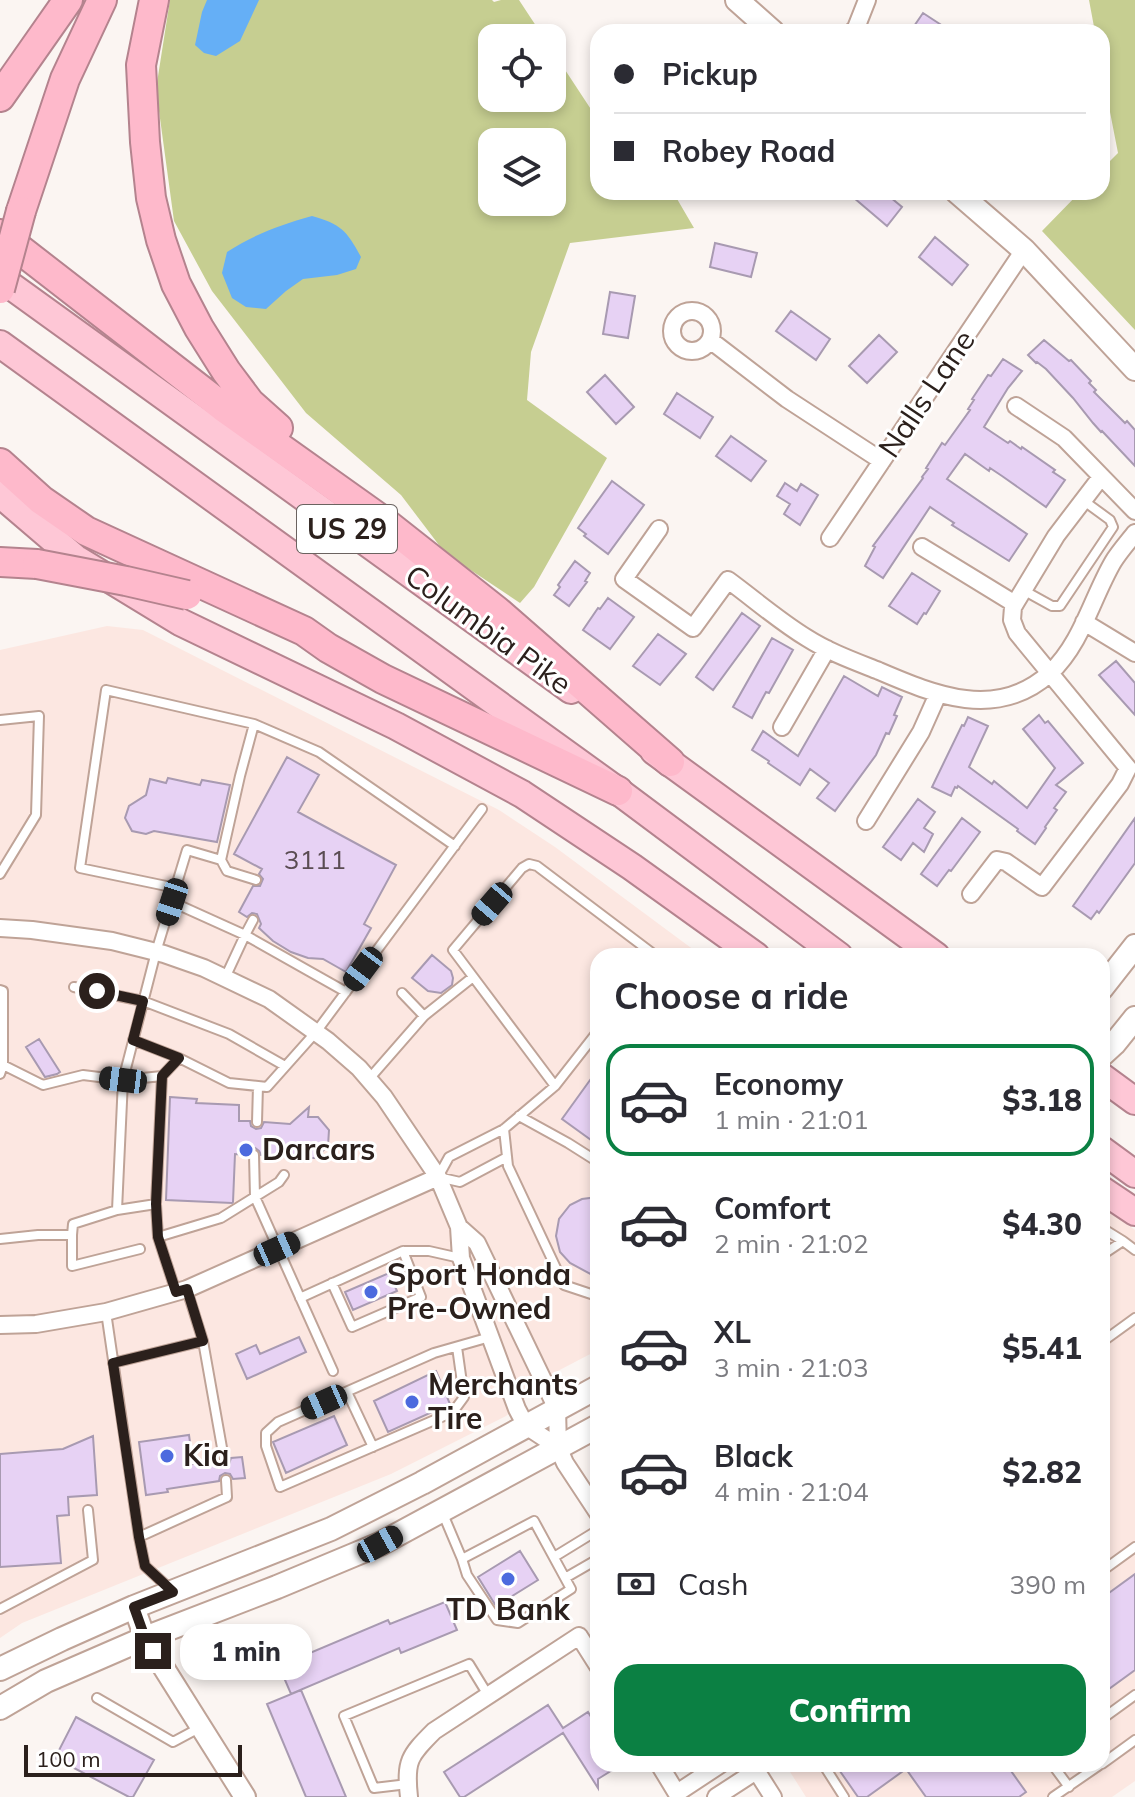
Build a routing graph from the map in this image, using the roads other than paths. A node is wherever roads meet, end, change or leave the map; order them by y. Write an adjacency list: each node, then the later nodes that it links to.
1 (68, 0): 8 (highway)
2 (102, 0): 14 (highway, bridge)
3 (154, 0): 25 (highway)
4 (737, 0): 6 (main road)
5 (867, 0): 7 (street)
6 (764, 24)
7 (858, 24)
8 (0, 97)
9 (978, 200): 11 (main road)
10 (0, 234): 25 (highway)
11 (1024, 250): 17 (main road); 19 (street, Nalls Lane)
12 (0, 268): 14 (highway)
13 (0, 278): 14 (highway, Columbia Pike / US 29)
14 (12, 293): 41 (highway, Columbia Pike / US 29)
15 (710, 340): 19 (street)
16 (0, 344): 42 (highway, Columbia Pike / US 29)
17 (1135, 369)
18 (1016, 406): 21 (street)
19 (882, 461): 28 (street, Nalls Lane)
20 (0, 463): 33 (highway)
21 (1101, 477): 23 (street); 24 (street)
22 (0, 494): 57 (highway)
23 (1084, 501): 31 (street); 31 (lane)
24 (1135, 511)
25 (383, 521): 41 (highway)
26 (659, 529): 34 (street)
27 (1135, 533): 32 (street)
28 (830, 538)
29 (922, 547): 31 (street)
30 (0, 562): 33 (highway, bridge)
31 (1019, 597): 36 (street)
32 (1084, 622): 35 (street); 36 (street)
33 (328, 648): 42 (highway)
34 (827, 649): 37 (street); 40 (street)
35 (1135, 653)
36 (1050, 672): 37 (street); 50 (street)
37 (938, 694): 44 (street)
38 (0, 720): 47 (lane)
39 (254, 724): 45 (lane); 46 (lane); 49 (lane)
40 (782, 727)
41 (670, 762): 59 (highway, Columbia Pike / US 29)
42 (618, 791): 58 (highway, Columbia Pike / US 29)
43 (482, 809): 45 (lane)
44 (866, 821)
45 (455, 846): 66 (lane)
46 (221, 860): 48 (lane); 49 (lane)
47 (0, 874)
48 (256, 880)
49 (176, 888): 51 (lane)
50 (971, 894)
51 (172, 902): 54 (lane); 60 (lane)
52 (253, 920): 54 (lane)
53 (0, 928): 60 (street)
54 (245, 935): 62 (lane); 66 (lane)
55 (1135, 946): 63 (main road)
56 (645, 948): 61 (lane)
57 (743, 948)
58 (828, 948)
59 (925, 948)
60 (156, 952): 62 (street); 68 (lane)
61 (473, 977): 69 (lane); 83 (lane)
62 (225, 978): 71 (street)
63 (1110, 978)
64 (74, 987): 68 (lane)
65 (0, 990): 77 (lane)
66 (346, 992): 71 (lane)
67 (402, 993): 69 (lane)
68 (143, 1001): 72 (lane); 76 (lane)
69 (424, 1016): 79 (lane)
70 (1135, 1018): 74 (main road)
71 (316, 1032): 76 (lane); 79 (street)
72 (133, 1040): 75 (lane); 80 (lane)
73 (590, 1041): 83 (lane)
74 (1110, 1048)
75 (179, 1058): 78 (lane); 82 (lane)
76 (285, 1066): 82 (lane)
77 (1, 1070): 80 (lane)
78 (162, 1076): 80 (lane); 97 (lane)
79 (369, 1079): 94 (street)
80 (123, 1080): 98 (lane)
81 (1110, 1083): 84 (highway)
82 (258, 1086): 86 (lane)
83 (555, 1086): 85 (lane)
84 (1135, 1101)
85 (519, 1116): 87 (lane); 91 (lane)
86 (257, 1122)
87 (504, 1129): 90 (lane); 94 (lane)
88 (254, 1155): 96 (lane)
89 (1110, 1156): 92 (highway)
90 (507, 1157): 94 (lane); 114 (lane)
91 (590, 1157)
92 (1135, 1174)
93 (284, 1175): 96 (lane)
94 (438, 1177): 100 (street); 107 (street)
95 (1110, 1195): 99 (highway)
96 (255, 1197): 103 (lane); 107 (lane)
97 (156, 1204): 98 (lane); 103 (lane)
98 (117, 1210): 102 (lane)
99 (1135, 1212)
100 (459, 1227): 111 (street); 127 (street)
101 (1110, 1233): 105 (lane)
102 (72, 1235): 104 (lane); 106 (lane)
103 (158, 1237): 113 (lane)
104 (0, 1239)
105 (1123, 1241): 108 (lane); 109 (lane)
106 (140, 1249)
107 (277, 1249): 113 (street); 115 (lane)
108 (1110, 1250)
109 (1135, 1250)
110 (403, 1251): 111 (lane); 112 (lane); 112 (lane)
111 (461, 1258): 120 (street)
112 (332, 1283): 115 (lane)
113 (181, 1290): 116 (street); 121 (lane)
114 (590, 1294)
115 (300, 1298): 124 (lane)
116 (106, 1312): 118 (street); 123 (lane)
117 (1135, 1318): 119 (lane)
118 (0, 1325)
119 (1110, 1336)
120 (491, 1337): 122 (lane); 128 (street)
121 (203, 1341): 123 (lane); 132 (lane)
122 (457, 1347): 126 (lane); 130 (lane)
123 (113, 1363): 138 (lane)
124 (333, 1371)
125 (590, 1391): 127 (main road)
126 (347, 1392): 130 (lane); 130 (lane)
127 (557, 1409): 128 (main road); 131 (street)
128 (526, 1426): 131 (street); 145 (main road)
129 (590, 1430): 131 (main road)
130 (373, 1447)
131 (558, 1447): 134 (street); 136 (main road)
132 (224, 1459)
133 (226, 1480): 138 (lane)
134 (590, 1501)
135 (88, 1510): 147 (lane)
136 (441, 1510): 141 (lane); 148 (main road)
137 (590, 1535): 140 (lane)
138 (139, 1537): 145 (lane)
139 (1135, 1547): 143 (lane)
140 (554, 1557): 141 (lane); 144 (lane)
141 (462, 1559): 144 (lane)
142 (590, 1564): 144 (lane)
143 (1110, 1565)
144 (565, 1578)
145 (173, 1592): 146 (main road)
146 (134, 1607): 148 (street); 150 (main road)
147 (0, 1609)
148 (145, 1638): 154 (main road); 156 (street)
149 (590, 1653): 151 (street)
150 (0, 1669)
151 (488, 1695): 167 (street); 167 (lane)
152 (1135, 1695): 155 (lane)
153 (97, 1698): 156 (lane)
154 (0, 1708)
155 (1110, 1713)
156 (201, 1727): 169 (street)
157 (1135, 1740): 158 (lane)
158 (1110, 1758)
159 (664, 1772): 168 (street)
160 (710, 1772): 168 (street)
161 (748, 1772): 170 (street)
162 (757, 1772): 171 (street)
163 (828, 1772): 172 (lane)
164 (1058, 1772): 166 (lane)
165 (1091, 1772): 166 (lane)
166 (1069, 1787): 173 (lane)
167 (408, 1791)
168 (678, 1795)
169 (245, 1797)
170 (716, 1797)
171 (773, 1797)
172 (844, 1797)
173 (1053, 1797)

